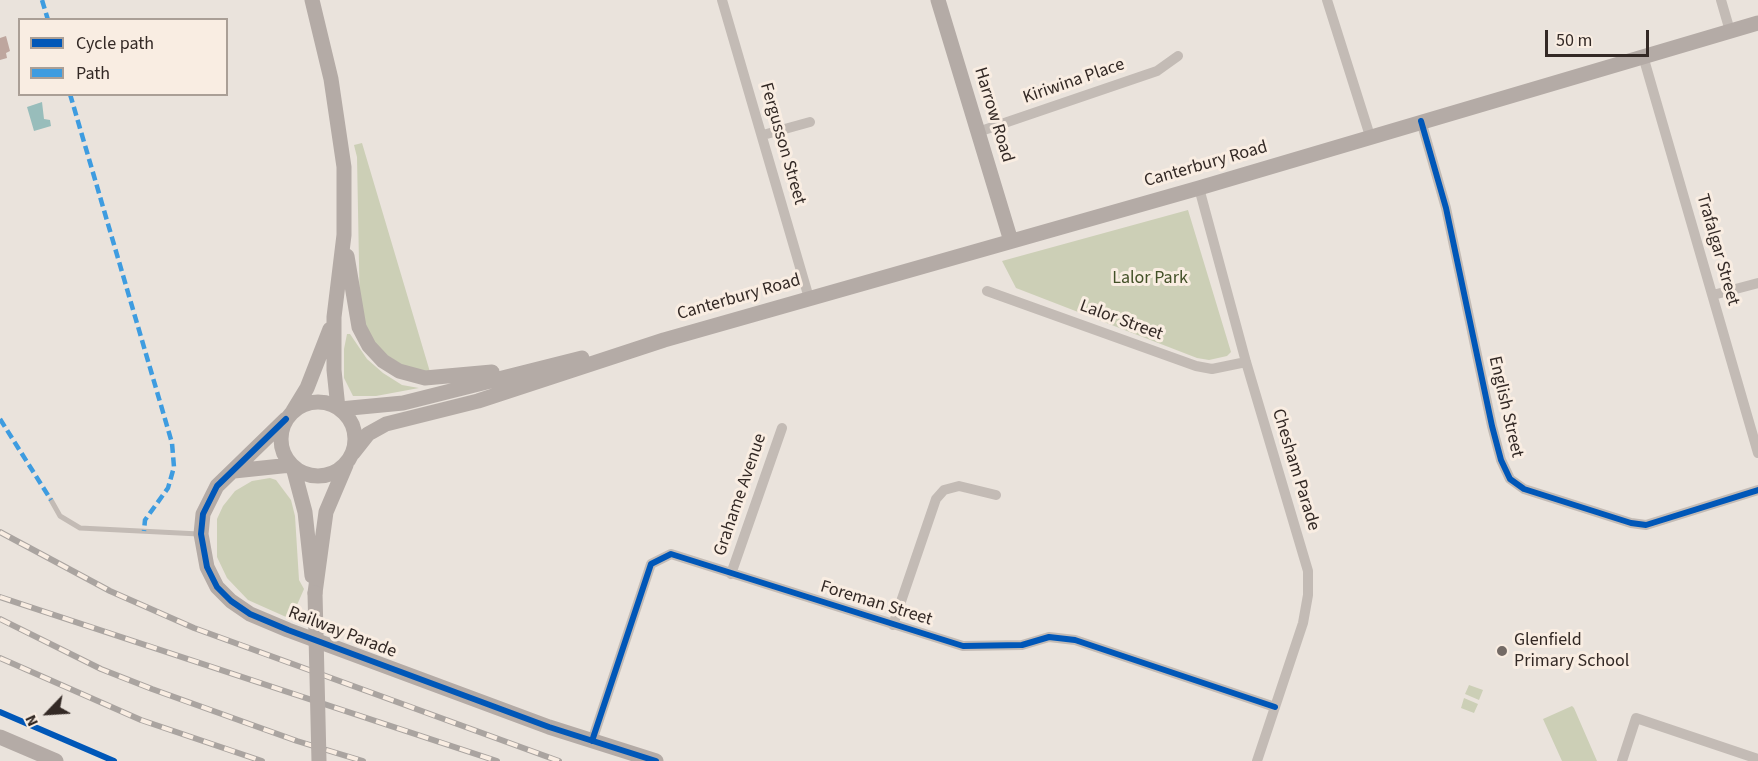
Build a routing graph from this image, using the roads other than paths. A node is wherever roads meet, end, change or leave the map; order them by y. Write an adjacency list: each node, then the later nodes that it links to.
1 (312, 0): 16 (main road)
2 (722, 0): 13 (street, Fergusson Street)
3 (938, 0): 12 (main road, Harrow Road)
4 (1327, 0): 14 (street)
5 (1721, 0): 7 (street)
6 (1758, 23): 7 (main road, Canterbury Road)
7 (1730, 31): 9 (main road, Canterbury Road)
8 (1178, 56): 12 (street, Kiriwina Place)
9 (1643, 56): 11 (main road, Canterbury Road); 20 (street, Trafalgar Street)
10 (810, 122): 13 (street)
11 (1421, 122): 14 (main road, Canterbury Road); 33 (street, English Street)
12 (978, 132): 17 (main road, Harrow Road)
13 (763, 135): 21 (street, Fergusson Street)
14 (1370, 136): 15 (main road, Canterbury Road)
15 (1199, 188): 17 (main road, Canterbury Road); 24 (street, Chesham Parade)
16 (344, 235): 22 (main road); 25 (main road)
17 (1011, 241): 21 (main road, Canterbury Road)
18 (1758, 283): 20 (street)
19 (987, 291): 24 (street, Lalor Street)
20 (1713, 295): 29 (street, Trafalgar Street)
21 (809, 298): 23 (main road, Canterbury Road)
22 (334, 317): 26 (main road); 27 (main road)
23 (664, 340): 25 (main road, Canterbury Road); 30 (main road, Canterbury Road)
24 (1246, 362): 40 (street, Chesham Parade)
25 (558, 363): 26 (main road, Canterbury Road)
26 (339, 409): 27 (main road); 30 (main road)
27 (289, 416): 31 (main road); 32 (main road, Railway Parade)
28 (782, 428): 37 (street, Grahame Avenue)
29 (1758, 453)
30 (350, 458): 31 (main road); 38 (main road)
31 (292, 466): 32 (main road); 38 (main road)
32 (232, 471): 36 (main road, Railway Parade)
33 (1758, 490)
34 (996, 495): 39 (street)
35 (51, 500): 36 (lane)
36 (201, 534): 42 (main road, Railway Parade)
37 (731, 573): 39 (street, Foreman Street); 42 (street, Foreman Street)
38 (315, 590): 45 (main road, bridge)
39 (893, 625): 40 (street, Foreman Street)
40 (1275, 707): 47 (street, Chesham Parade)
41 (0, 737): 44 (main road)
42 (592, 741): 46 (main road, Railway Parade)
43 (1758, 759): 48 (street)
44 (56, 761)
45 (320, 761)
46 (656, 761)
47 (1257, 761)
48 (1622, 761)

